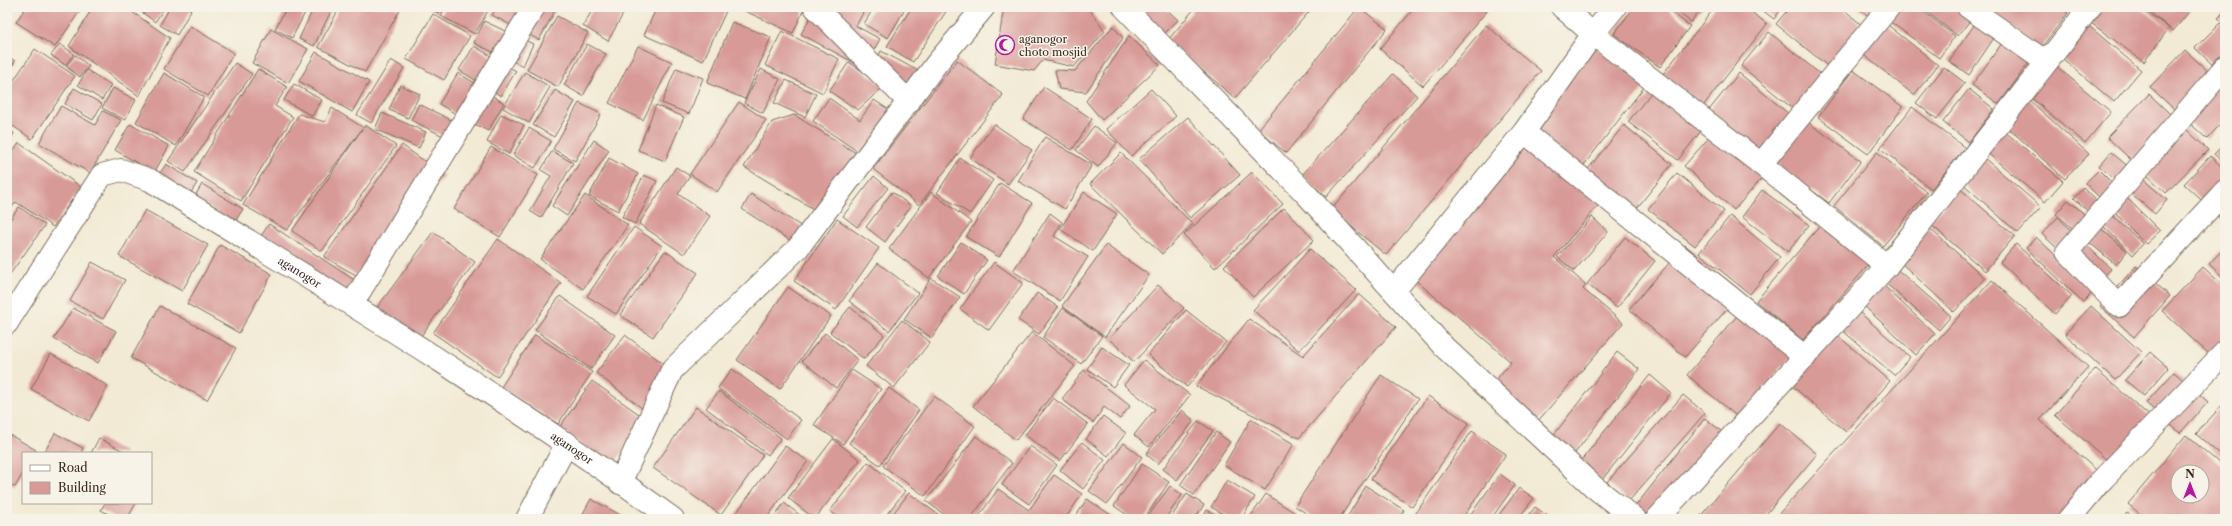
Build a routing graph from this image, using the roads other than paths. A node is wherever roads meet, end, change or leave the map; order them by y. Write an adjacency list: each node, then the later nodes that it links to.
1 (534, 7): 19 (street)
2 (816, 7): 13 (street)
3 (984, 7): 13 (street)
4 (1124, 7): 18 (street)
5 (1562, 7): 10 (street)
6 (1615, 7): 10 (street)
7 (1888, 7): 15 (street)
8 (1968, 7): 11 (street)
9 (2090, 7): 11 (street)
10 (1593, 34): 14 (street); 15 (street)
11 (2046, 62): 17 (street)
12 (2225, 67): 16 (street)
13 (909, 102): 24 (street)
14 (1524, 132): 18 (street); 22 (street)
15 (1761, 164): 17 (street)
16 (2225, 191)
17 (1887, 266): 22 (street)
18 (1394, 290): 27 (street)
19 (352, 304): 20 (street, aganogor); 23 (street, aganogor)
20 (7, 323)
21 (2225, 352): 29 (street)
22 (1805, 357): 28 (street)
23 (567, 443): 24 (street, aganogor); 25 (street)
24 (628, 488): 26 (street, aganogor)
25 (527, 519)
26 (673, 519)
27 (1635, 519)
28 (1657, 519)
29 (2069, 519)

